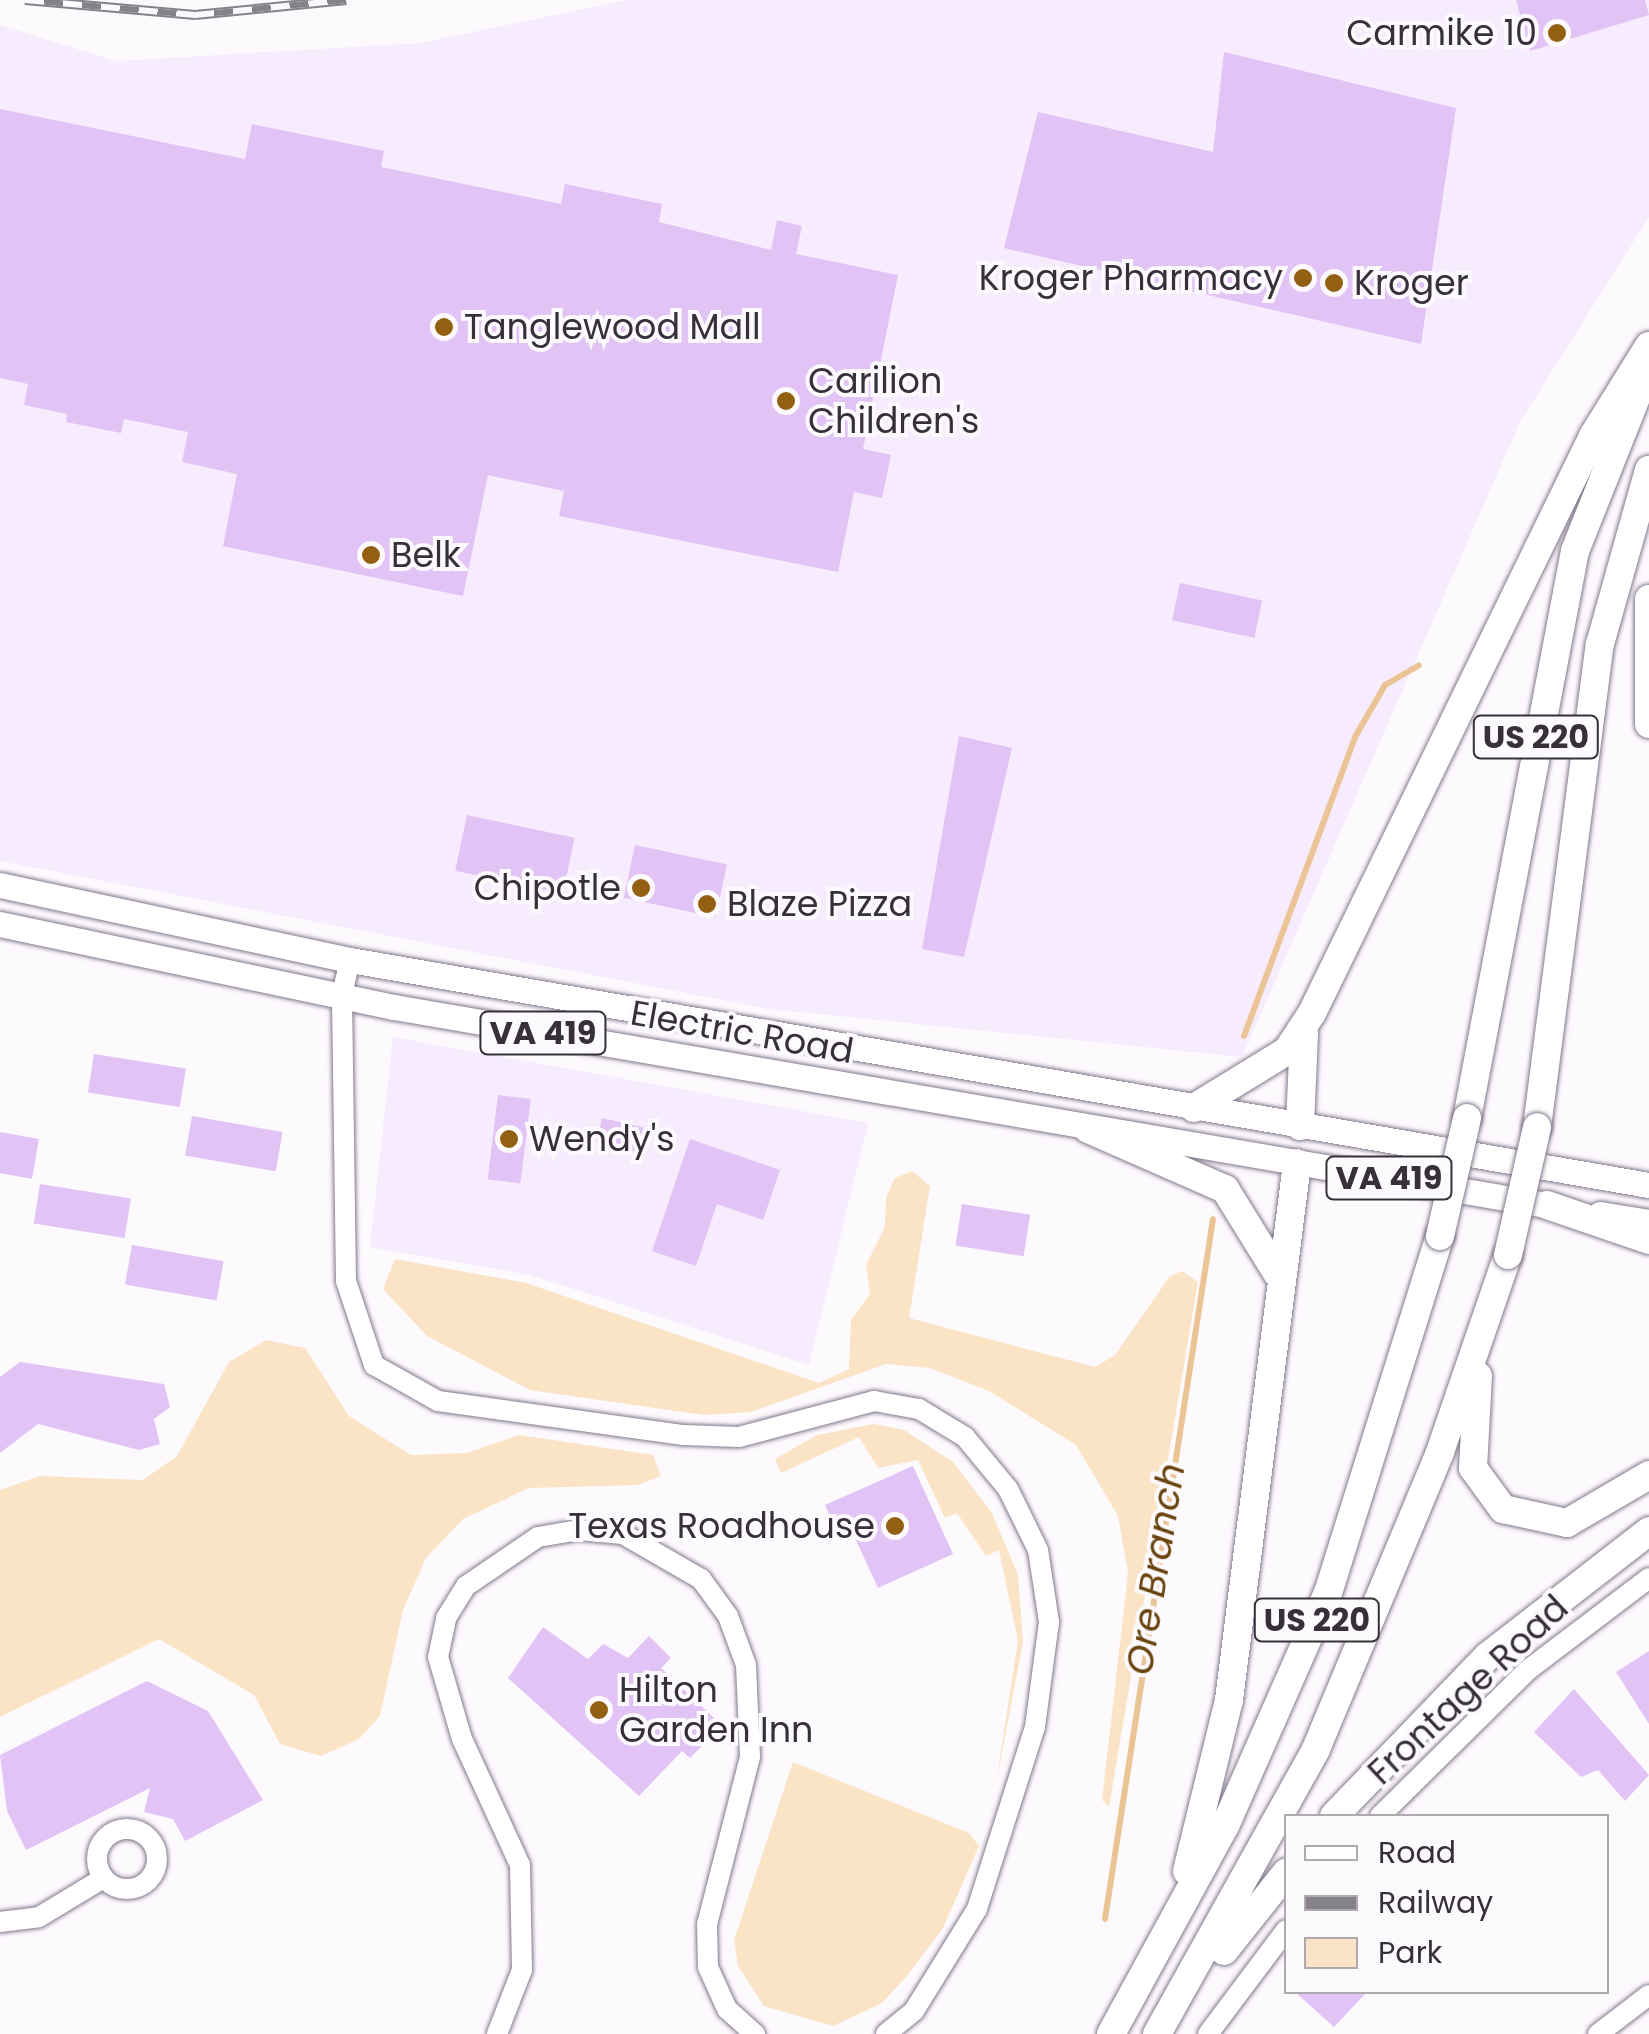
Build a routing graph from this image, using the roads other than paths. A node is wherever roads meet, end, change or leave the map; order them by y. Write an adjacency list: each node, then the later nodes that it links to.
1 (1649, 346): 10 (highway)
2 (1649, 368): 30 (highway, US 220, bridge)
3 (1649, 470): 16 (highway, US 220, bridge)
4 (1649, 599): 5 (highway)
5 (1649, 724)
6 (0, 884): 8 (main road, Electric Road / VA 419)
7 (0, 924): 9 (main road, Electric Road / VA 419)
8 (350, 960): 9 (street); 11 (main road, Electric Road / VA 419)
9 (342, 996): 13 (main road, Electric Road / VA 419); 34 (street)
10 (1312, 1013): 11 (highway); 12 (highway)
11 (1194, 1108): 12 (main road, VA 419)
12 (1300, 1126): 14 (main road); 15 (main road)
13 (1088, 1129): 14 (main road, Electric Road / VA 419); 19 (highway)
14 (1298, 1162): 16 (main road, VA 419); 19 (highway)
15 (1649, 1185)
16 (1534, 1203): 17 (main road, VA 419); 18 (highway); 20 (highway, US 220, bridge)
17 (1649, 1222)
18 (1649, 1240)
19 (1277, 1273): 30 (highway)
20 (1478, 1346): 21 (highway); 36 (highway, US 220)
21 (1649, 1476)
22 (1649, 1531): 24 (highway)
23 (1649, 1578): 25 (street, Frontage Road)
24 (1336, 1814)
25 (1382, 1814)
26 (1284, 1876): 36 (highway)
27 (102, 1879): 28 (street)
28 (0, 1922)
29 (1284, 1933): 37 (street)
30 (1141, 1984): 35 (highway, US 220)
31 (1649, 1994): 38 (street)
32 (497, 2034): 33 (street)
33 (755, 2034)
34 (886, 2034)
35 (1110, 2034)
36 (1158, 2034)
37 (1208, 2034)
38 (1598, 2034)

